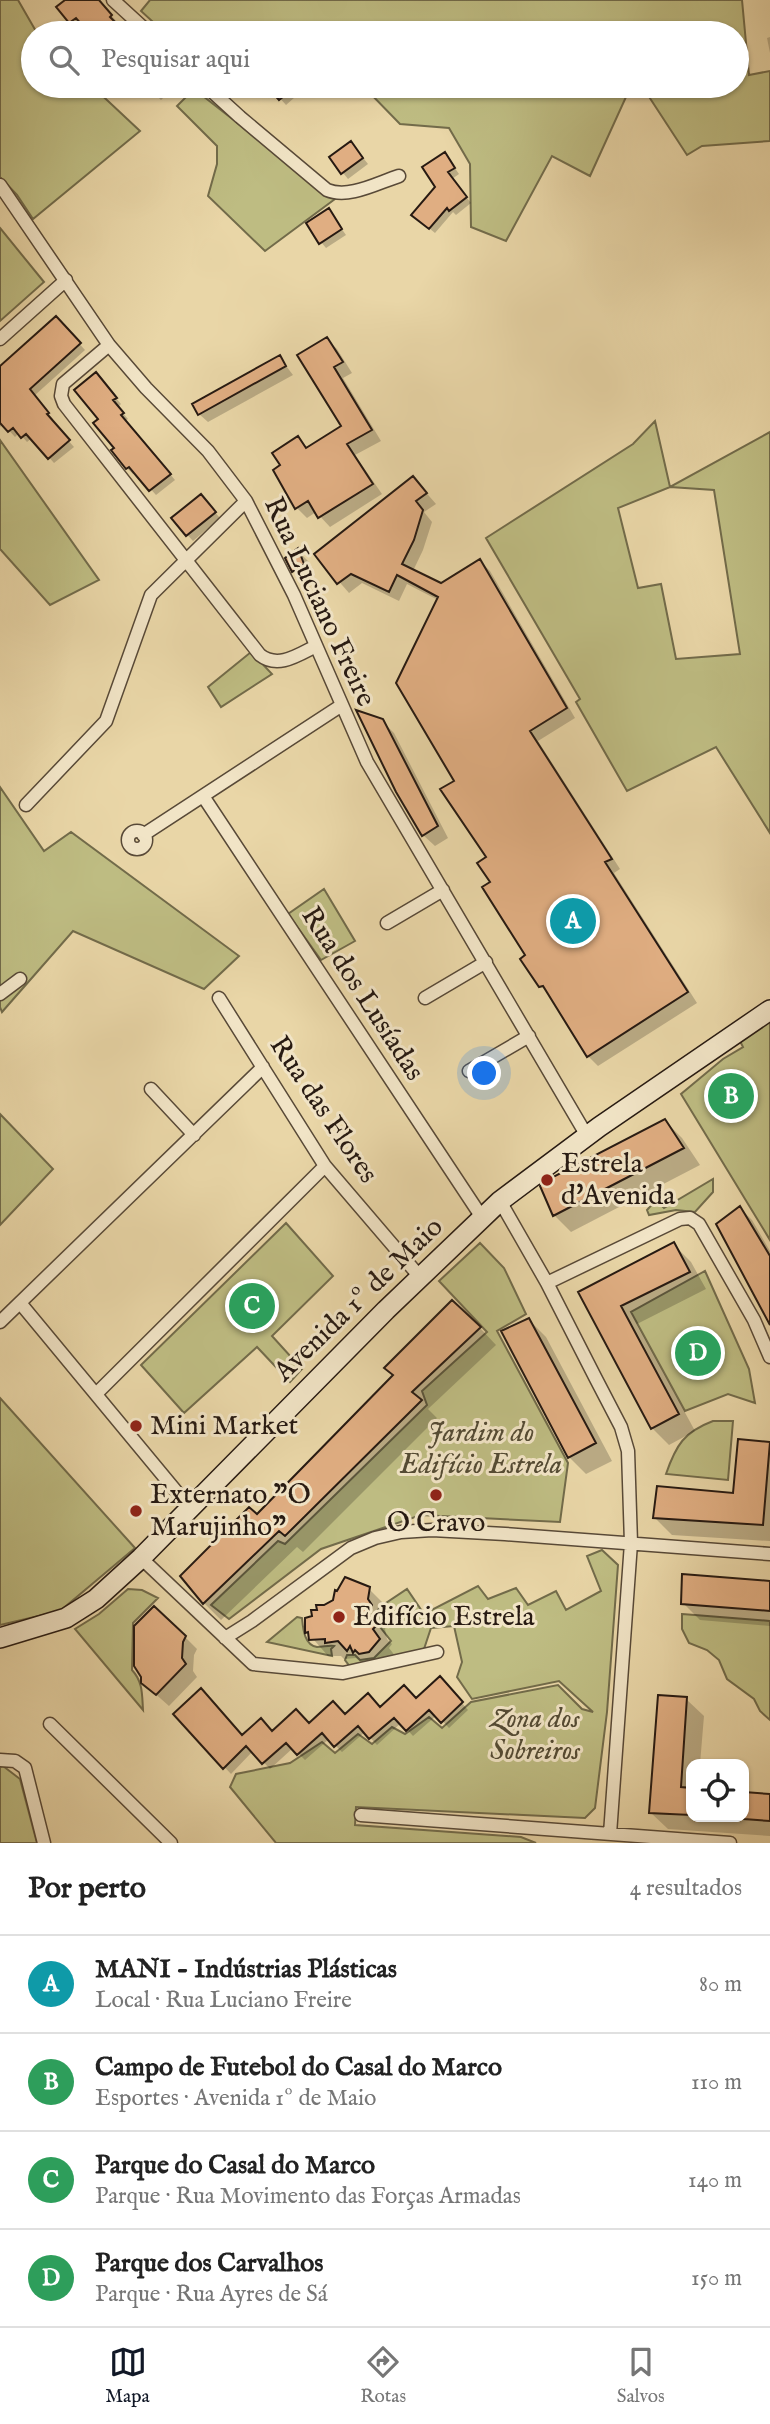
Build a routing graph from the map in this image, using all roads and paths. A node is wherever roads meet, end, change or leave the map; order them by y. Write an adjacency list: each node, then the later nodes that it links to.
1 (113, 0): 2 (street)
2 (136, 21)
3 (219, 98): 4 (street)
4 (399, 176)
5 (0, 185): 6 (street, Rua Luciano Freire)
6 (66, 280): 7 (street); 8 (street, Rua Luciano Freire)
7 (0, 339)
8 (109, 345): 9 (street, Rua Luciano Freire); 10 (street)
9 (246, 500): 10 (street); 11 (street, Rua Luciano Freire)
10 (186, 559): 11 (street); 14 (street)
11 (316, 646): 12 (street, Rua Luciano Freire)
12 (342, 705): 13 (street); 16 (street, Rua Luciano Freire)
13 (202, 796): 15 (street); 32 (street, Rua dos Lusíadas)
14 (26, 805)
15 (143, 835)
16 (443, 890): 17 (street); 18 (street, Rua Luciano Freire)
17 (387, 923)
18 (486, 962): 22 (street); 24 (street, Rua Luciano Freire)
19 (20, 979): 20 (street)
20 (0, 994)
21 (219, 998): 25 (street, Rua das Flores)
22 (425, 998)
23 (770, 1010): 29 (street, Avenida 1º de Maio)
24 (529, 1036): 26 (street); 29 (street, Rua Luciano Freire)
25 (263, 1067): 28 (street); 30 (street, Rua das Flores)
26 (469, 1072)
27 (151, 1089): 28 (street)
28 (194, 1135): 35 (street)
29 (587, 1136): 31 (street, Avenida 1º de Maio)
30 (325, 1166): 33 (street, Rua das Flores); 38 (street)
31 (500, 1201): 32 (street, Avenida 1º de Maio); 34 (street)
32 (483, 1219): 33 (street, Avenida 1º de Maio)
33 (420, 1277): 39 (street, Avenida 1º de Maio)
34 (547, 1283): 37 (street); 40 (street)
35 (21, 1304): 36 (street); 38 (street)
36 (0, 1322)
37 (770, 1357)
38 (96, 1394): 39 (street)
39 (190, 1508): 42 (street, Avenida 1º de Maio)
40 (631, 1543): 41 (street); 44 (street); 49 (street)
41 (770, 1554)
42 (141, 1558): 43 (street, Avenida 1º de Maio); 44 (street)
43 (0, 1638)
44 (225, 1638): 45 (street)
45 (437, 1652)
46 (50, 1724): 51 (street)
47 (0, 1760): 50 (street)
48 (361, 1815): 49 (street)
49 (610, 1834): 52 (street)
50 (44, 1843)
51 (171, 1843)
52 (730, 1843)

